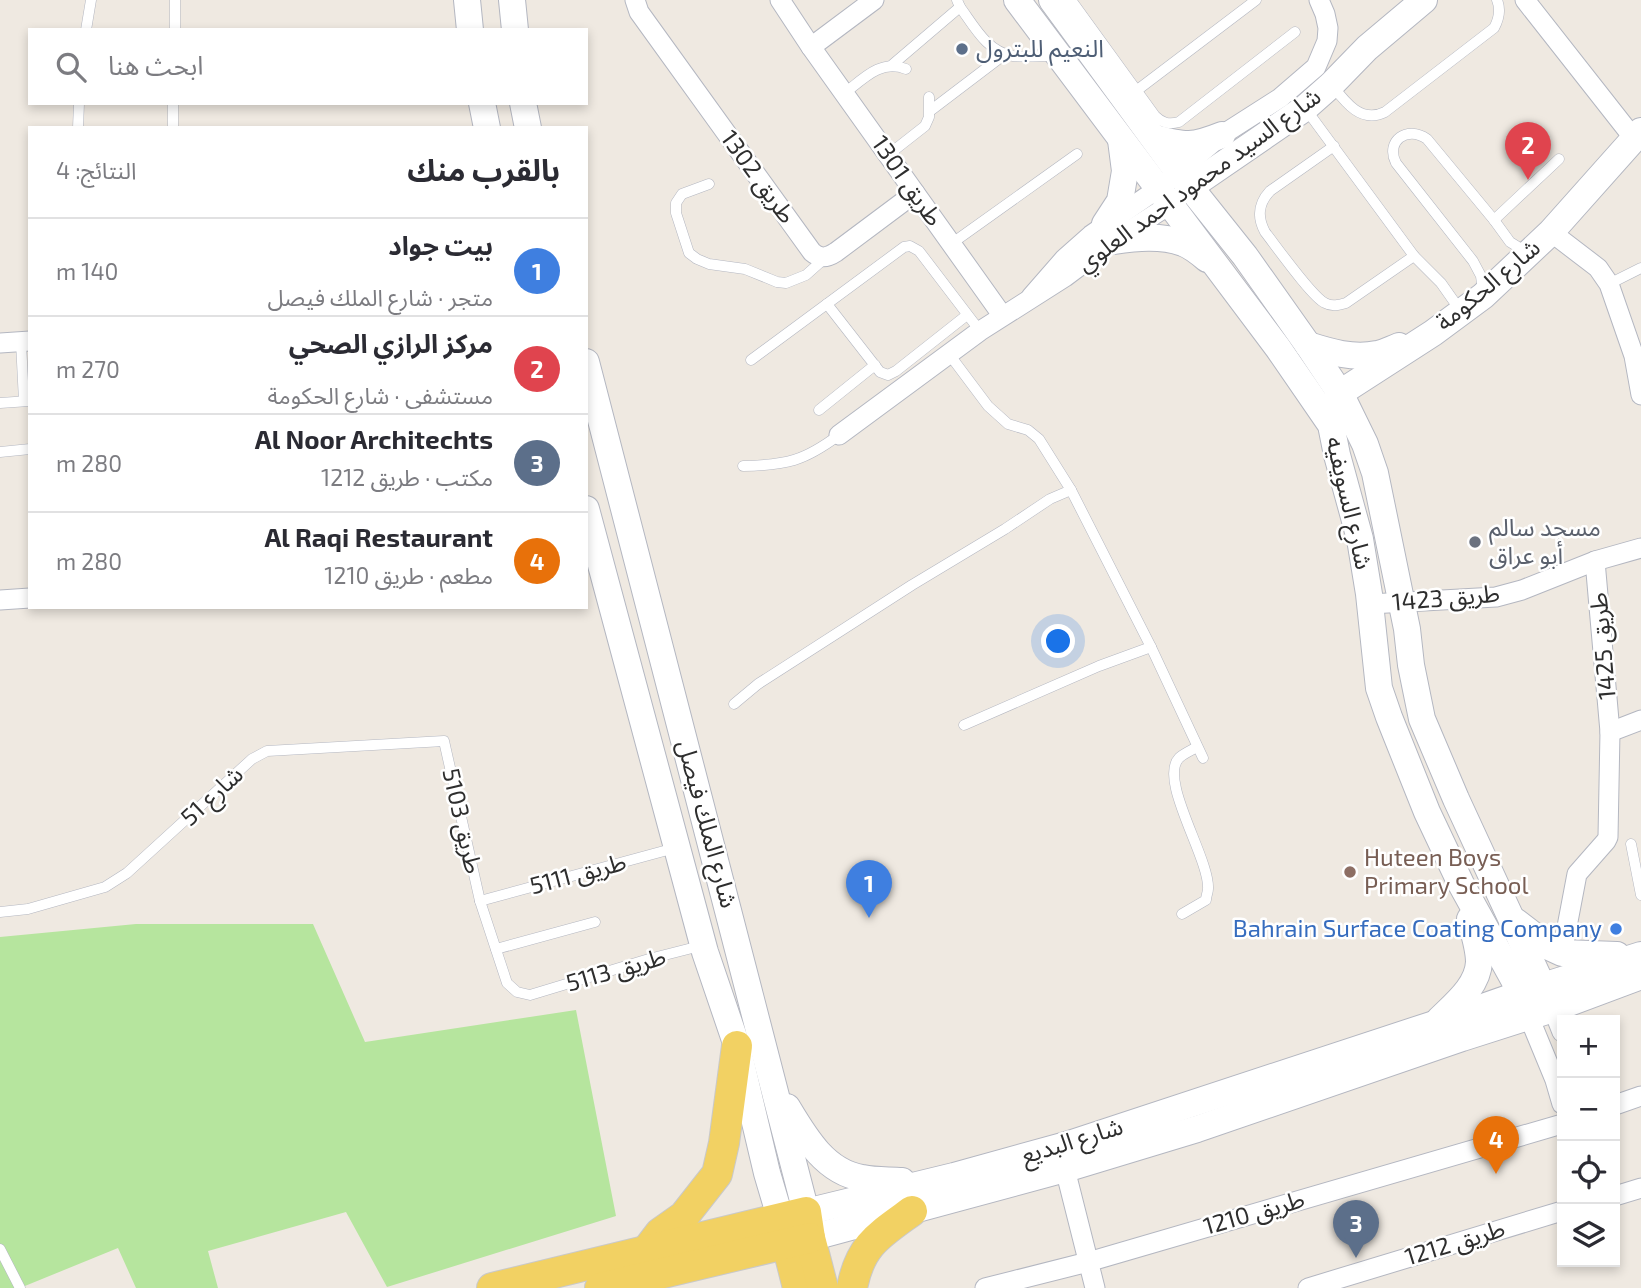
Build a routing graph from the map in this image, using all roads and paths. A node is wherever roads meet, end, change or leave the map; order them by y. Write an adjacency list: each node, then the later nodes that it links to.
1 (90, 0): 17 (lane)
2 (176, 0): 18 (lane)
3 (467, 0): 19 (street)
4 (512, 0): 20 (street)
5 (635, 0): 59 (street, طريق 1302)
6 (780, 0): 22 (street, طريق 1301)
7 (874, 0): 22 (street)
8 (1017, 0): 24 (street, شارع السويفيه)
9 (1052, 0): 42 (street, شارع السويفيه)
10 (1071, 0): 28 (lane)
11 (1256, 0): 28 (lane)
12 (1319, 0): 35 (street, شارع السيد محمود احمد العلوي)
13 (1424, 0): 27 (street, شارع السيد محمود احمد العلوي)
14 (1497, 0): 27 (lane)
15 (1525, 0): 41 (street)
16 (959, 4): 23 (lane); 25 (lane)
17 (86, 28)
18 (175, 28)
19 (470, 28)
20 (515, 28)
21 (1295, 32): 28 (lane)
22 (811, 47): 29 (street, طريق 1301)
23 (1005, 54): 24 (lane); 36 (lane)
24 (1059, 56): 43 (street, شارع السويفيه)
25 (892, 65): 26 (lane); 29 (lane)
26 (906, 69)
27 (1331, 85): 35 (street, شارع السيد محمود احمد العلوي)
28 (1136, 91)
29 (845, 93): 47 (street, طريق 1301)
30 (929, 97): 36 (lane)
31 (79, 105): 37 (lane)
32 (173, 105): 38 (lane)
33 (482, 105): 39 (street)
34 (523, 105): 40 (street)
35 (1293, 107): 44 (street, شارع السيد محمود احمد العلوي); 45 (lane)
36 (930, 111): 47 (lane)
37 (78, 126)
38 (173, 126)
39 (487, 126)
40 (528, 126)
41 (1638, 134): 53 (street, شارع الحكومة)
42 (1155, 138): 44 (street); 50 (street, شارع السويفيه)
43 (1121, 140): 50 (street, شارع السويفيه); 54 (street)
44 (1229, 145): 50 (street, شارع السيد محمود احمد العلوي); 57 (street)
45 (1334, 146): 58 (lane); 58 (lane)
46 (1077, 154): 55 (lane)
47 (888, 155): 51 (street, طريق 1301)
48 (1559, 159): 52 (lane)
49 (709, 184): 59 (lane)
50 (1175, 188): 54 (street, شارع السيد محمود احمد العلوي); 57 (street, شارع السويفيه); 60 (street, شارع السويفيه)
51 (915, 193): 55 (street, طريق 1301); 59 (street)
52 (1494, 220): 56 (lane); 63 (lane)
53 (1551, 232): 56 (street, شارع الحكومة); 62 (street)
54 (1109, 233): 60 (street); 67 (street, شارع السيد محمود احمد العلوي)
55 (951, 244): 67 (street, طريق 1301)
56 (1530, 251): 63 (street, شارع الحكومة)
57 (1245, 256): 72 (street, شارع السويفيه)
58 (1414, 256): 65 (lane)
59 (826, 257)
60 (1216, 264): 82 (street, شارع السويفيه)
61 (1641, 268): 62 (lane)
62 (1609, 284): 77 (street)
63 (1483, 296): 65 (street, شارع الحكومة)
64 (827, 304): 66 (lane); 74 (lane); 75 (lane)
65 (1462, 313): 69 (street, شارع الحكومة)
66 (967, 315): 68 (lane); 75 (lane)
67 (1002, 316): 68 (street, شارع السيد محمود احمد العلوي)
68 (980, 331): 73 (street, شارع السيد محمود احمد العلوي)
69 (1433, 333): 72 (street); 78 (street, شارع الحكومة)
70 (25, 341): 71 (street); 79 (lane)
71 (0, 343)
72 (1308, 345): 78 (street, شارع السويفيه)
73 (949, 354): 83 (street, شارع السيد محمود احمد العلوي); 87 (lane)
74 (751, 360)
75 (875, 365): 81 (lane)
76 (588, 370): 120 (street, شارع الملك فيصل)
77 (1640, 383)
78 (1340, 393): 82 (street); 93 (street, شارع السويفيه)
79 (27, 401): 80 (lane)
80 (0, 403)
81 (819, 411)
82 (1331, 425): 94 (street, شارع السويفيه)
83 (839, 435): 86 (lane)
84 (28, 449): 85 (lane)
85 (0, 452)
86 (743, 466)
87 (1071, 490): 95 (lane); 96 (lane)
88 (588, 516): 104 (street, شارع الملك فيصل)
89 (1641, 548): 90 (street, طريق 1423)
90 (1595, 561): 93 (street, طريق 1423); 99 (street, طريق 1425)
91 (28, 598): 92 (street)
92 (0, 600)
93 (1401, 602): 94 (street, طريق 1423); 110 (street, شارع السويفيه)
94 (1370, 604): 105 (street, شارع السويفيه)
95 (1151, 647): 98 (lane); 101 (lane)
96 (734, 704)
97 (1641, 720): 99 (street, طريق 1425)
98 (964, 725)
99 (1610, 732): 114 (street, طريق 1425)
100 (444, 741): 107 (lane, طريق 5103); 108 (lane, شارع 51)
101 (1197, 747): 102 (lane); 109 (lane)
102 (1203, 758)
103 (1631, 844): 106 (lane)
104 (677, 847): 107 (lane, طريق 5111); 112 (street, شارع الملك فيصل)
105 (1461, 884): 117 (street, شارع السويفيه); 118 (street)
106 (1641, 895)
107 (480, 901): 113 (lane, طريق 5103)
108 (0, 912)
109 (1182, 914)
110 (1512, 919): 114 (street); 117 (street, شارع السويفيه)
111 (595, 922): 113 (lane)
112 (703, 946): 116 (lane, طريق 5113); 119 (street, شارع الملك فيصل)
113 (496, 949): 116 (lane, طريق 5103)
114 (1562, 953): 115 (street)
115 (1641, 962): 117 (street, شارع البديع)
116 (530, 995)
117 (1541, 1008): 118 (street, شارع البديع); 121 (street); 125 (street, شارع البديع)
118 (1434, 1024): 126 (street, شارع البديع)
119 (737, 1046): 131 (street, شارع الملك فيصل); 133 (main road)
120 (772, 1082): 126 (street); 131 (street, شارع الملك فيصل)
121 (1557, 1087)
122 (1641, 1096): 123 (street)
123 (1620, 1103)
124 (1557, 1125): 134 (street, طريق 1210)
125 (1065, 1169): 129 (street, شارع البديع); 134 (street)
126 (935, 1181): 131 (street, شارع البديع)
127 (1641, 1188): 128 (street)
128 (1620, 1194)
129 (912, 1211): 131 (street, شارع البديع); 141 (main road)
130 (1557, 1213): 135 (street, طريق 1212)
131 (795, 1227): 133 (main road, شارع البديع); 138 (main road, شارع البديع); 139 (main road, شارع الملك فيصل); 140 (main road, شارع الملك فيصل)
132 (0, 1249): 136 (lane)
133 (646, 1251): 137 (main road, شارع البديع)
134 (1088, 1262): 142 (street, طريق 1210); 143 (street)
135 (1336, 1284): 144 (street, طريق 1212)
136 (20, 1288)
137 (492, 1288)
138 (600, 1288)
139 (798, 1288)
140 (823, 1288)
141 (852, 1288)
142 (985, 1288)
143 (1095, 1288)
144 (1308, 1288)

